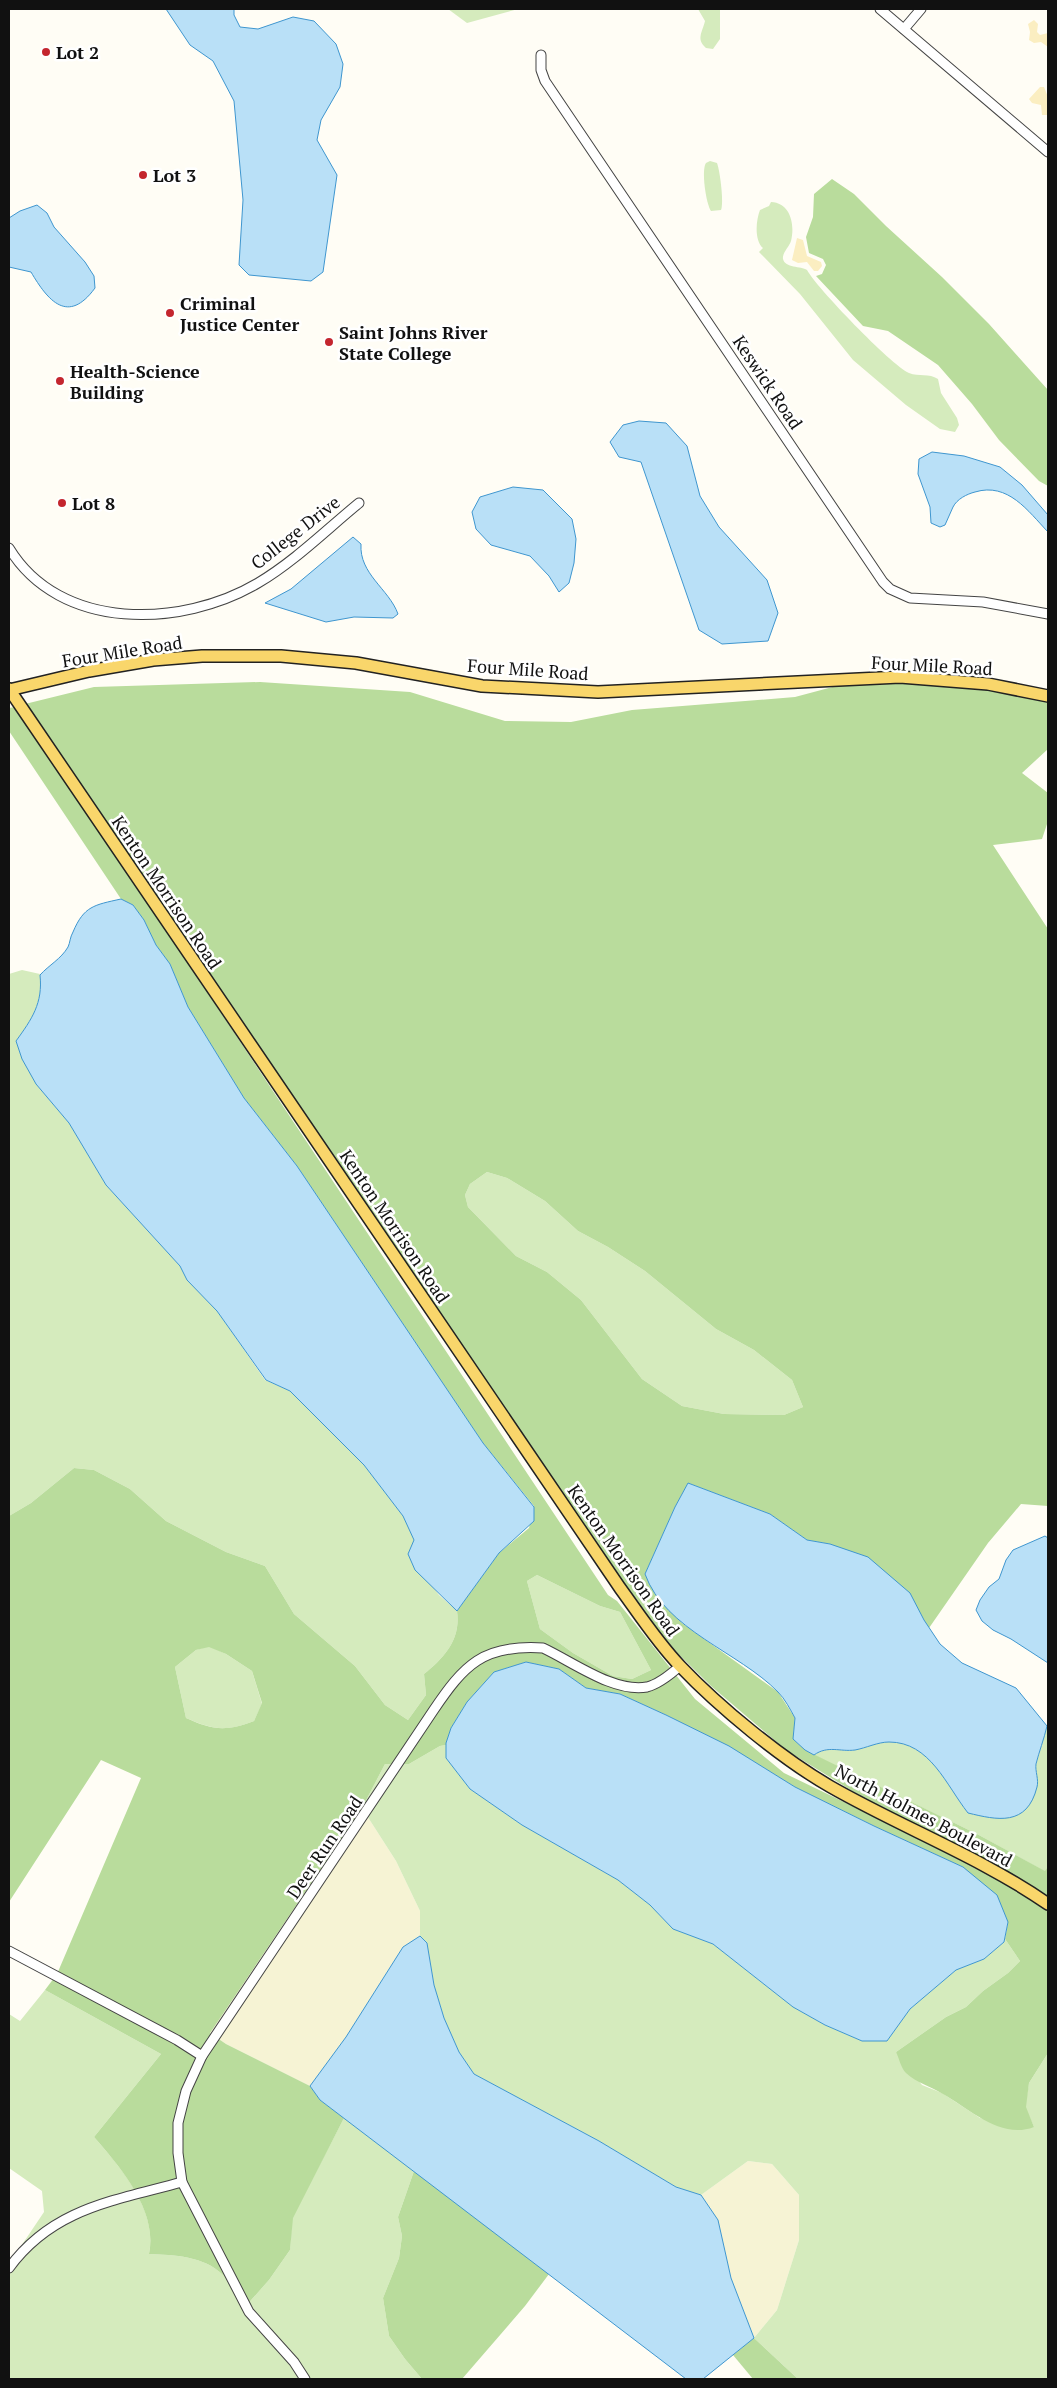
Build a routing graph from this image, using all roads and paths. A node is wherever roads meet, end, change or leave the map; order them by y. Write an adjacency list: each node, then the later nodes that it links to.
1 (880, 9): 3 (street)
2 (922, 9): 3 (street)
3 (904, 29): 5 (street)
4 (541, 55): 8 (street, Keswick Road)
5 (1048, 152)
6 (359, 503): 7 (street, College Drive)
7 (9, 548)
8 (1048, 614)
9 (9, 690): 10 (main road, Four Mile Road); 11 (main road, Kenton Morrison Road)
10 (1048, 696)
11 (680, 1666): 12 (main road, Kenton Morrison Road); 15 (street, Deer Run Road)
12 (784, 1756): 13 (main road, North Holmes Boulevard)
13 (1048, 1904)
14 (9, 1951): 15 (street)
15 (202, 2056): 16 (street, Deer Run Road)
16 (182, 2182): 17 (street); 18 (street, Deer Run Road)
17 (9, 2268)
18 (305, 2379)

